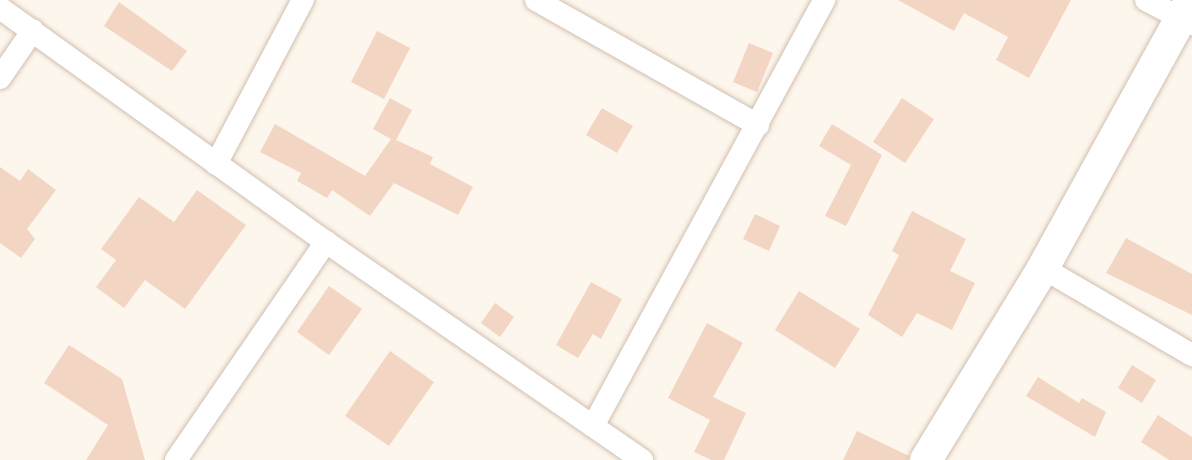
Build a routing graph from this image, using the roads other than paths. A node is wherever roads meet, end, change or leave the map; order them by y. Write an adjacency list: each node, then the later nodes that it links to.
1 (303, 0): 10 (street)
2 (536, 0): 9 (street)
3 (824, 0): 9 (street)
4 (1146, 0): 6 (street)
5 (0, 8): 7 (street)
6 (1188, 14): 12 (street)
7 (33, 30): 8 (street); 10 (street)
8 (0, 78)
9 (758, 125): 14 (street)
10 (216, 164): 11 (street)
11 (326, 242): 14 (street); 15 (street)
12 (1043, 268): 13 (street); 17 (street)
13 (1192, 355)
14 (593, 426): 16 (street)
15 (176, 460)
16 (642, 460)
17 (926, 460)

